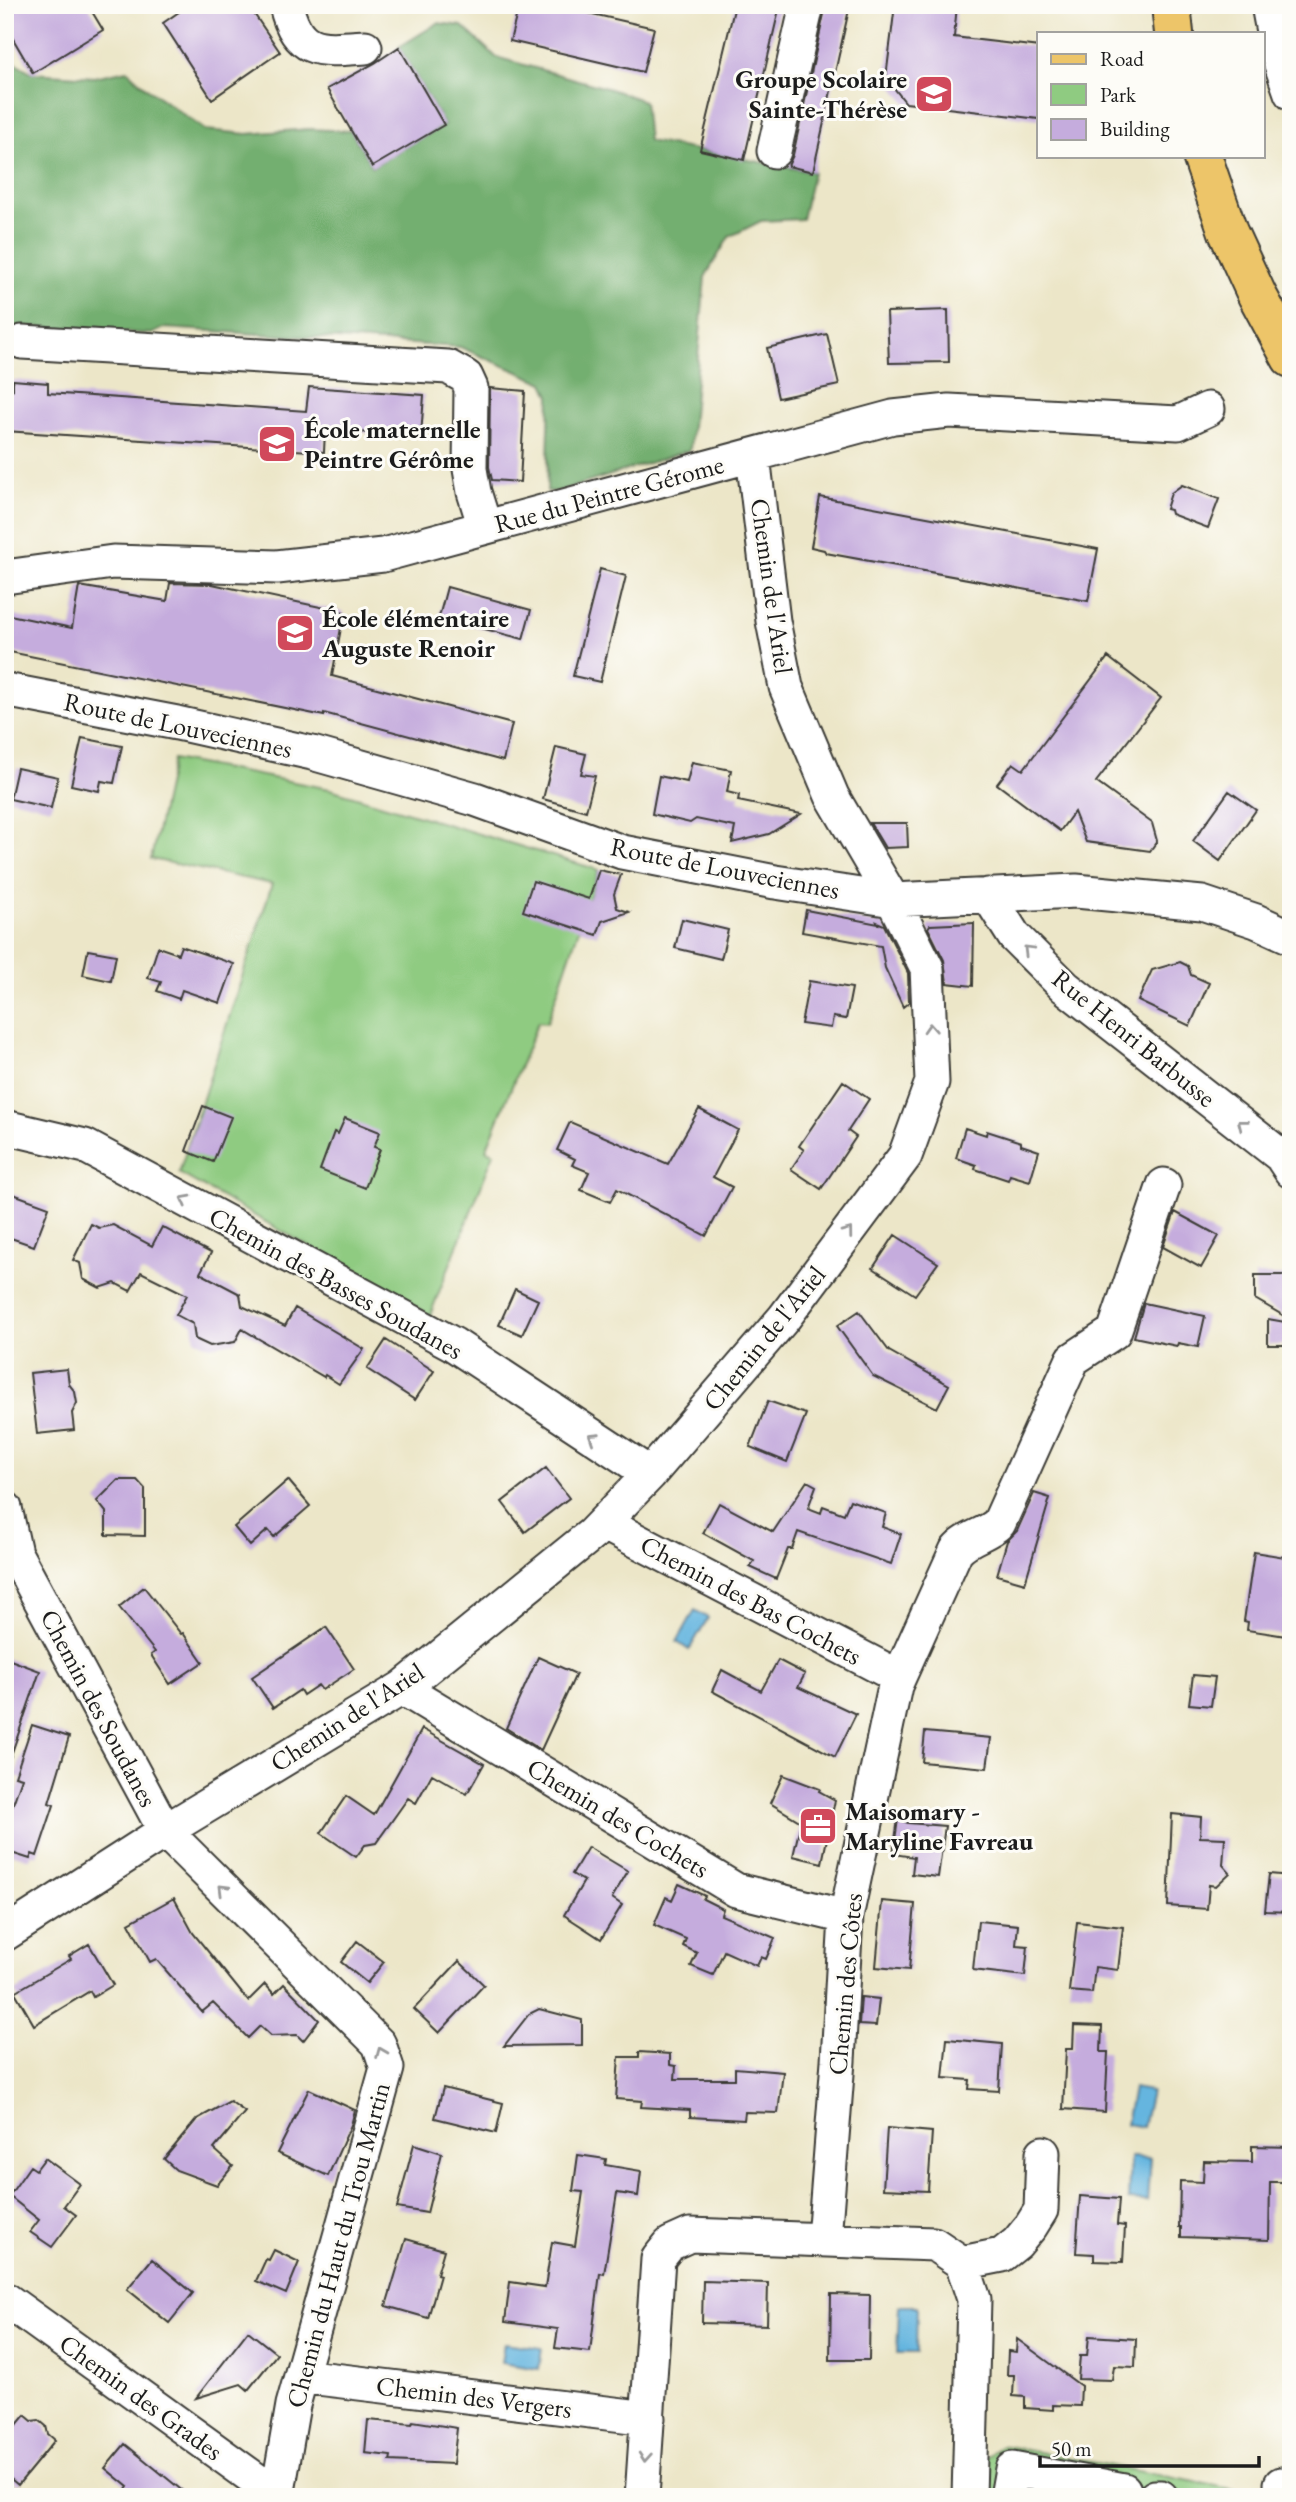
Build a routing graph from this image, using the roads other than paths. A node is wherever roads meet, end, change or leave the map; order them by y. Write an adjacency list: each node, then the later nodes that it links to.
1 (286, 5): 6 (street)
2 (807, 5): 9 (street)
3 (1171, 5): 5 (main road)
4 (1268, 5): 7 (street)
5 (1174, 32)
6 (365, 47)
7 (1284, 54): 8 (street)
8 (1291, 93)
9 (774, 151)
10 (1203, 158): 12 (main road)
11 (22, 342): 15 (street)
12 (1290, 354)
13 (1208, 409): 14 (street, Rue du Peintre Gérome)
14 (753, 456): 15 (street, Rue du Peintre Gérome); 19 (street, Chemin de l'Ariel)
15 (485, 527): 16 (street, Rue du Peintre Gérome)
16 (5, 577)
17 (5, 690): 19 (street, Route de Louveciennes)
18 (988, 895): 19 (street, Route de Louveciennes); 20 (street, Route de Louveciennes); 22 (street, Rue Henri Barbusse, one-way to 18)
19 (892, 900): 24 (street, Chemin de l'Ariel, one-way to 19)
20 (1291, 937)
21 (5, 1127): 24 (street, Chemin des Basses Soudanes, one-way to 21)
22 (1291, 1171)
23 (1164, 1185): 27 (street, Chemin des Côtes)
24 (650, 1474): 26 (street, Chemin de l'Ariel)
25 (5, 1508): 29 (street, Chemin des Soudanes)
26 (603, 1523): 27 (street, Chemin des Bas Cochets); 28 (street, Chemin de l'Ariel)
27 (899, 1677): 30 (street, Chemin des Côtes)
28 (402, 1688): 29 (street, Chemin de l'Ariel); 30 (street, Chemin des Cochets)
29 (165, 1831): 31 (street, Chemin de l'Ariel); 36 (street, Chemin du Haut du Trou Martin, one-way to 29)
30 (846, 1917): 33 (street, Chemin des Côtes)
31 (5, 1934)
32 (1043, 2153): 34 (street)
33 (824, 2239): 34 (street); 37 (street)
34 (962, 2263): 41 (street)
35 (5, 2299): 39 (street, Chemin des Grades)
36 (301, 2376): 37 (street, Chemin des Vergers); 39 (street, Chemin du Haut du Trou Martin)
37 (648, 2418): 40 (street, one-way to 40)
38 (1047, 2486): 42 (street); 43 (street)
39 (277, 2496)
40 (642, 2497)
41 (970, 2497)
42 (1007, 2497)
43 (1123, 2497)
44 (1155, 2497): 45 (street)
45 (1161, 2497)

